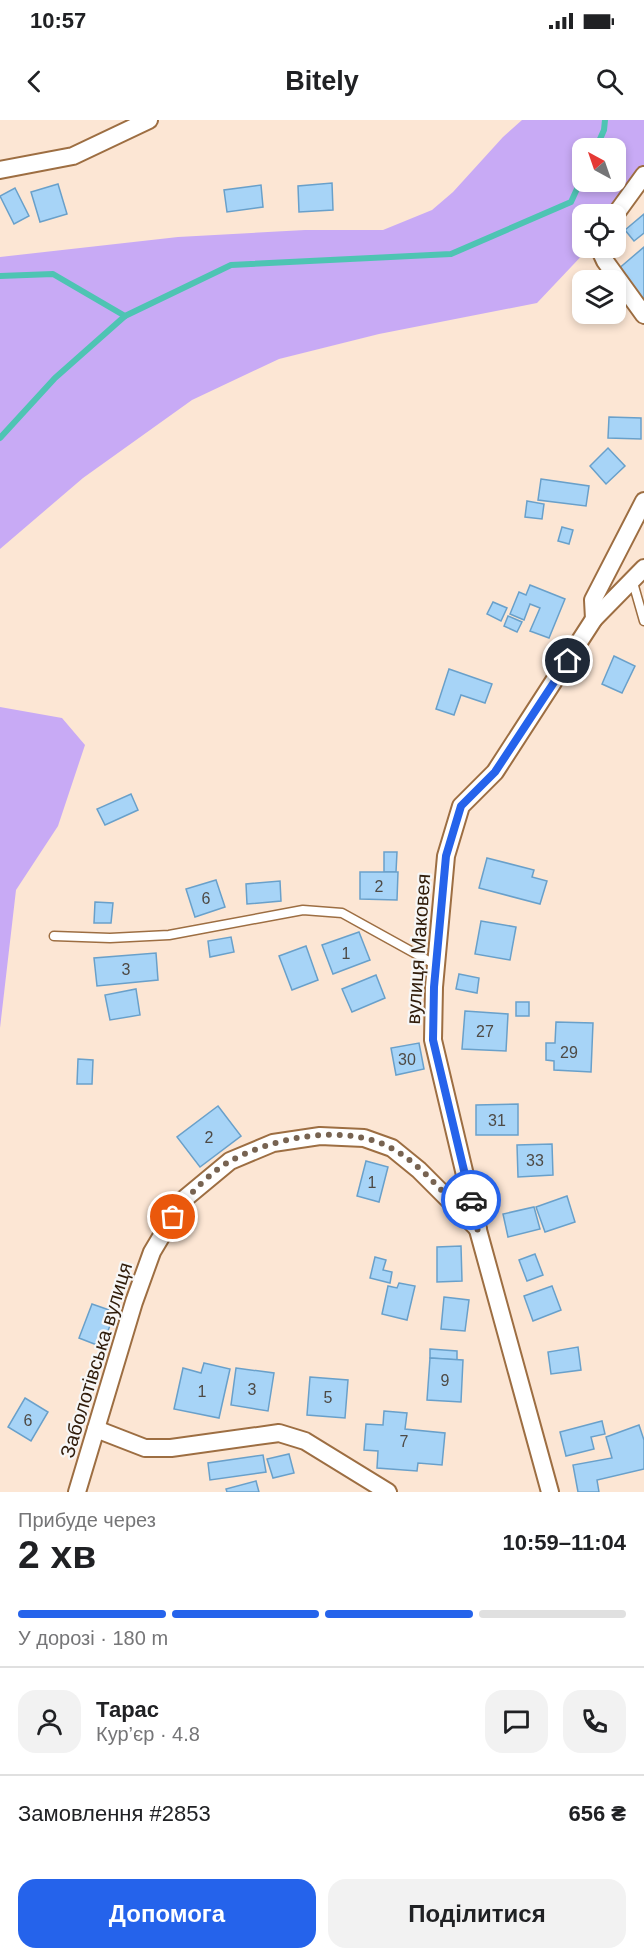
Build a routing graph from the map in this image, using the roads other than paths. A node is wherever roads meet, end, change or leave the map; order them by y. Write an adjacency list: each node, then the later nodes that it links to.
1 (149, 120): 2 (street)
2 (0, 170)
3 (644, 175): 4 (street)
4 (622, 204)
5 (604, 258): 6 (street)
6 (644, 315)
7 (644, 501): 9 (street)
8 (638, 573): 9 (street, вулиця Маковея); 10 (lane)
9 (594, 620): 12 (street, вулиця Маковея)
10 (644, 621)
11 (54, 936): 12 (lane)
12 (436, 965): 13 (street, вулиця Маковея)
13 (478, 1230): 14 (street, Заболотівська вулиця); 17 (street, вулиця Маковея)
14 (96, 1429): 15 (street, Заболотівська вулиця); 16 (street)
15 (77, 1492)
16 (388, 1492)
17 (550, 1492)

